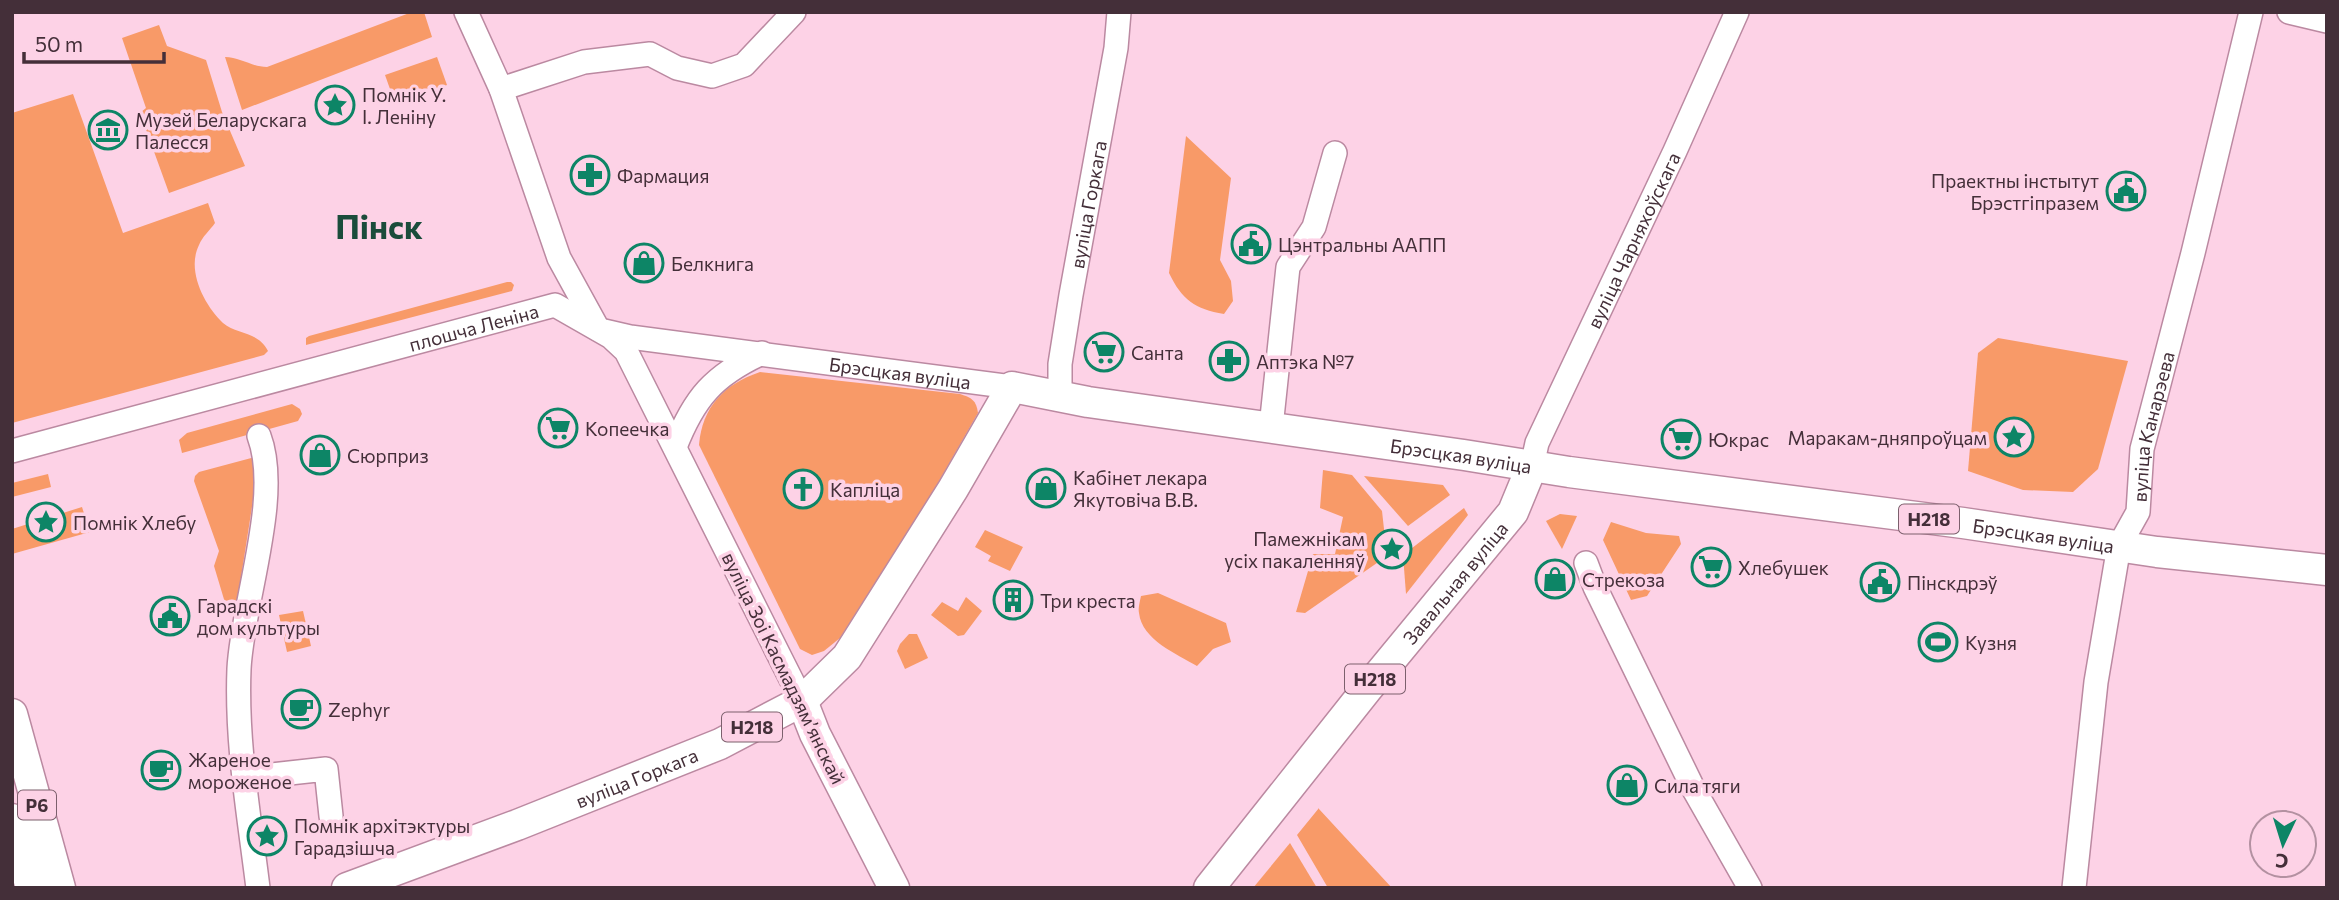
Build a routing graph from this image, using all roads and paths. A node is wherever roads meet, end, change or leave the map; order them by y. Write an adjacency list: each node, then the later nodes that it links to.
1 (466, 12): 8 (street)
2 (794, 12): 8 (street)
3 (1119, 12): 13 (street, вуліца Горкага)
4 (1737, 12): 18 (street, вуліца Чарняхоўскага)
5 (2251, 12): 19 (street, вуліца Канарэева)
6 (2289, 12): 7 (street)
7 (2327, 21)
8 (500, 89): 10 (street)
9 (1335, 153): 14 (street)
10 (598, 329): 11 (street, Брэсцкая вуліца); 16 (street, вуліца Зоі Касмадзямʼянскай); 17 (street, плошча Леніна)
11 (762, 352): 12 (street, Брэсцкая вуліца); 16 (street)
12 (1012, 387): 13 (main road, Брэсцкая вуліца / Н218); 22 (main road, вуліца Горкага / Н218)
13 (1060, 398): 14 (main road, Брэсцкая вуліца / Н218)
14 (1271, 427): 18 (main road, Брэсцкая вуліца / Н218)
15 (259, 436): 24 (street)
16 (675, 447): 22 (street, вуліца Зоі Касмадзямʼянскай)
17 (12, 451)
18 (1532, 466): 19 (main road, Брэсцкая вуліца / Н218); 32 (main road, Завальная вуліца / Н218)
19 (2119, 546): 21 (main road, Брэсцкая вуліца / Н218); 34 (street, вуліца Канарэева)
20 (1586, 563): 33 (street)
21 (2327, 570)
22 (802, 701): 30 (main road, вуліца Горкага / Н218); 31 (main road, вуліца Зоі Касмадзямʼянскай)
23 (13, 719): 28 (main road, Р6)
24 (244, 778): 25 (street); 29 (street)
25 (331, 816)
26 (12, 819): 27 (main road, Р6)
27 (31, 888)
28 (60, 888)
29 (258, 888)
30 (347, 888)
31 (894, 888)
32 (1209, 888)
33 (1751, 888)
34 (2074, 888)

